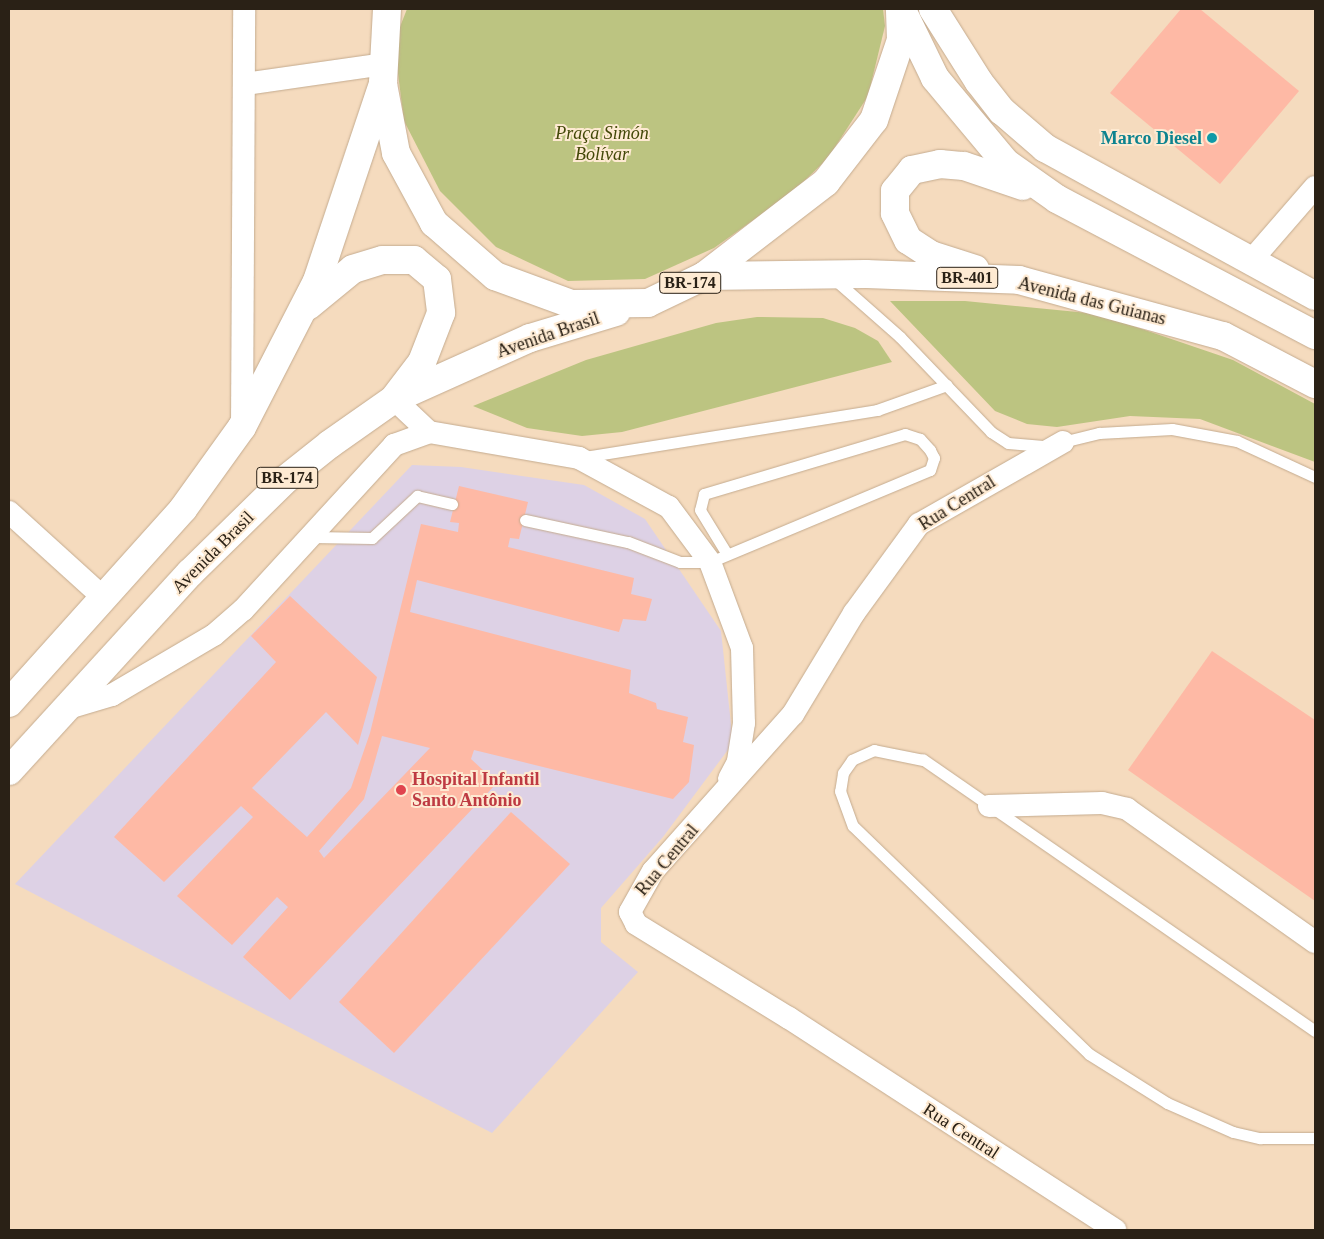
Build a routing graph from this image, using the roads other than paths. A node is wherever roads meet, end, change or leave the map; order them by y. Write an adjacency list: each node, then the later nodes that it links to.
1 (244, 9): 6 (street)
2 (386, 9): 5 (main road, BR-174)
3 (901, 9): 8 (main road); 11 (main road, BR-174)
4 (933, 9): 9 (main road)
5 (384, 74): 6 (street); 14 (main road, BR-174); 15 (main road, BR-174)
6 (245, 84): 20 (street)
7 (1315, 187): 9 (street)
8 (1057, 199): 12 (main road); 16 (main road)
9 (1250, 262): 13 (main road)
10 (828, 274): 11 (main road, Avenida das Guianas / BR-401); 12 (main road, Avenida das Guianas / BR-401); 18 (lane)
11 (704, 276): 14 (main road, BR-174)
12 (1019, 280): 17 (main road, Avenida das Guianas / BR-401)
13 (1315, 296)
14 (648, 303): 19 (main road, Avenida Brasil / BR-174)
15 (300, 313): 19 (main road); 20 (main road, BR-174)
16 (1315, 335)
17 (1315, 384)
18 (946, 385): 22 (lane); 23 (lane)
19 (394, 399): 21 (street); 32 (main road, Avenida Brasil / BR-174)
20 (242, 427): 30 (main road, BR-174)
21 (429, 432): 23 (street); 28 (street)
22 (1063, 442): 24 (lane); 34 (street, Rua Central)
23 (579, 458): 29 (street)
24 (1315, 477)
25 (452, 504): 28 (lane)
26 (9, 512): 30 (street)
27 (525, 520): 29 (lane)
28 (312, 537): 32 (street)
29 (719, 558): 29 (lane); 34 (street)
30 (104, 598): 31 (main road, BR-174)
31 (9, 703)
32 (65, 709): 33 (main road, Avenida Brasil / BR-174)
33 (9, 771)
34 (719, 800): 39 (street, Rua Central)
35 (988, 806): 36 (street); 37 (lane); 38 (lane)
36 (1315, 942)
37 (1315, 1031)
38 (1315, 1138)
39 (1114, 1230)

